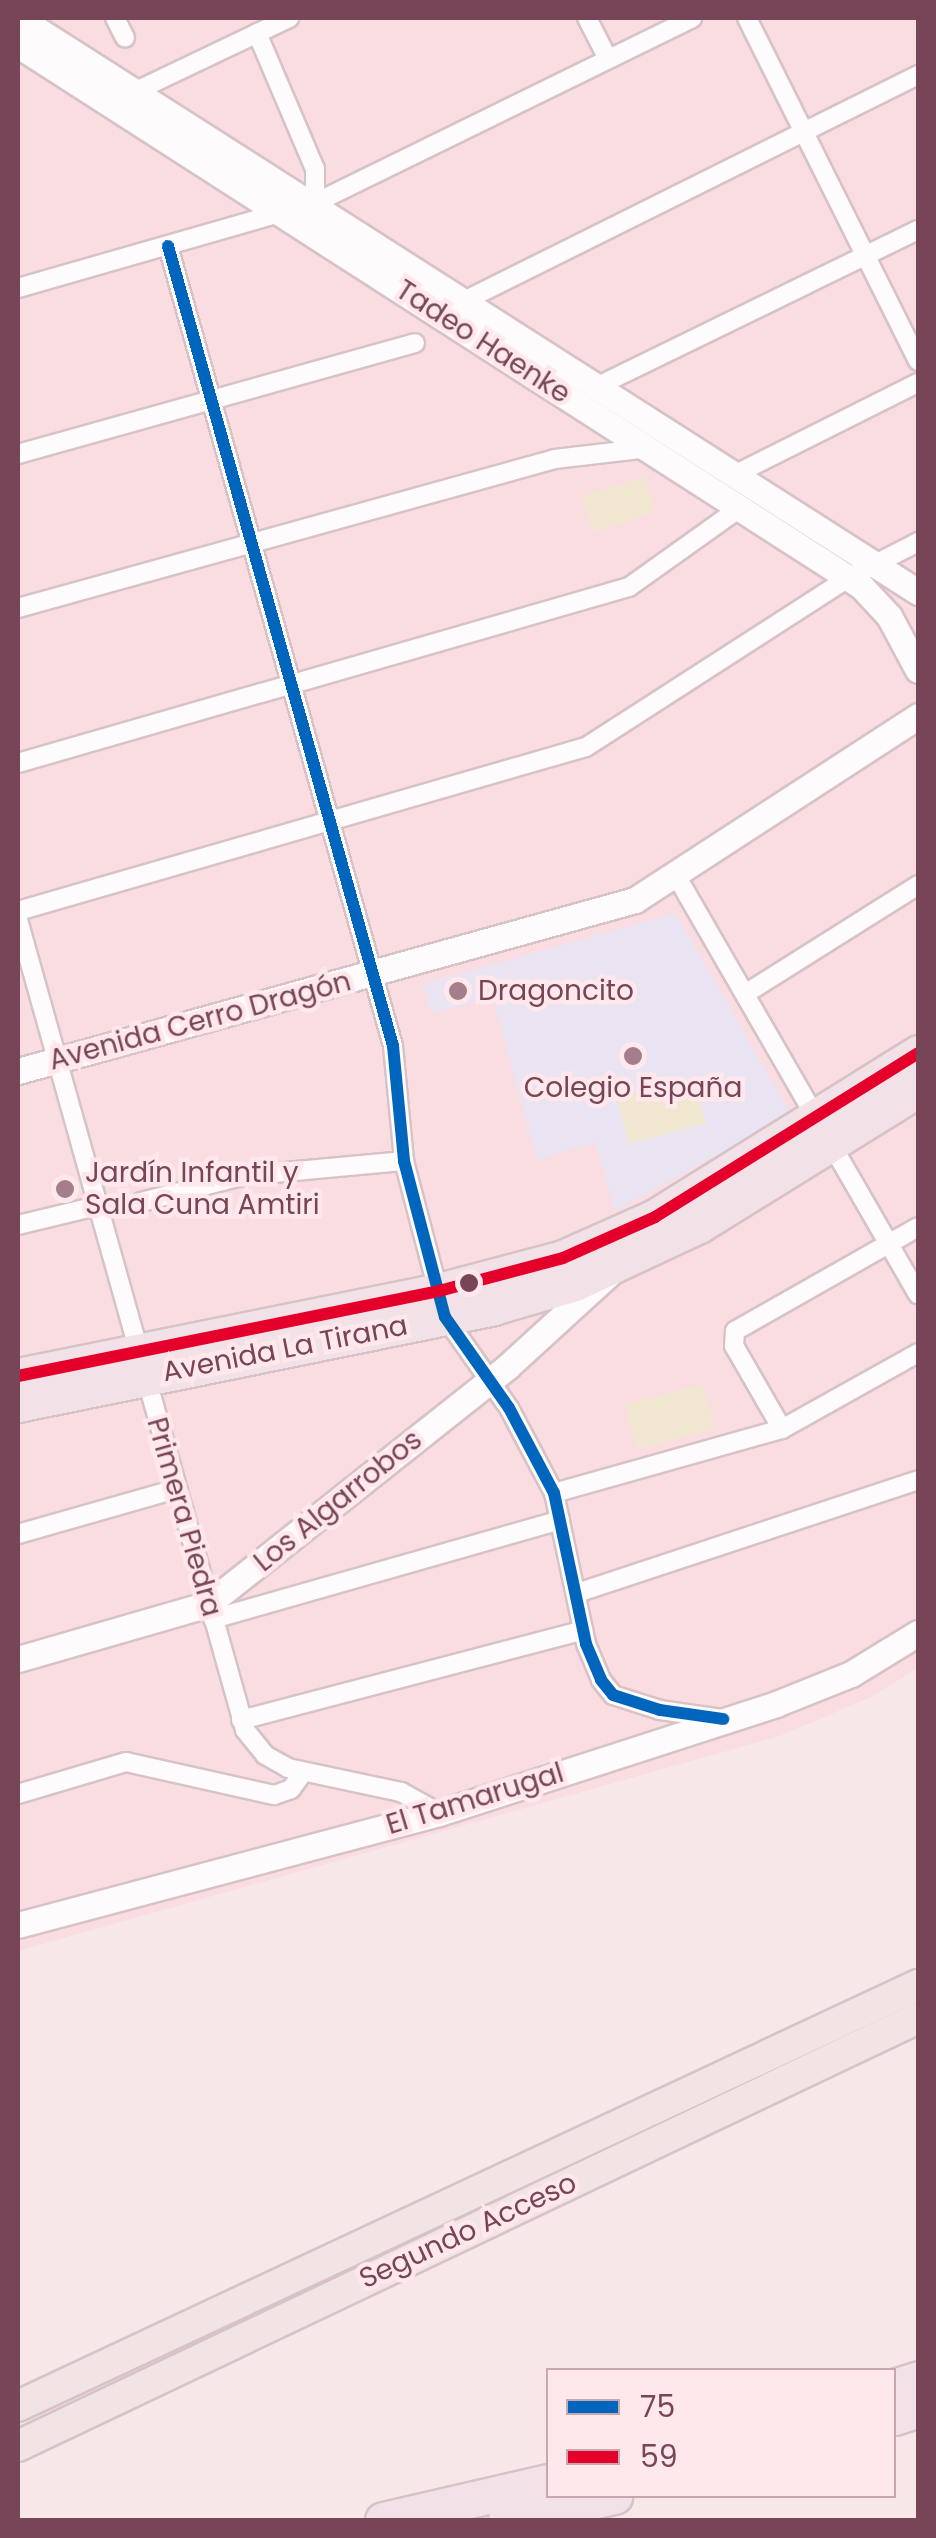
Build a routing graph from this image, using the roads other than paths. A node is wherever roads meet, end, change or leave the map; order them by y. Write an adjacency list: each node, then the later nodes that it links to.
1 (19, 18): 12 (street, Tadeo Haenke)
2 (116, 18): 8 (street)
3 (587, 18): 10 (street)
4 (692, 18): 10 (street)
5 (747, 18): 13 (street)
6 (283, 19): 7 (street)
7 (257, 33): 12 (street); 14 (street)
8 (125, 38)
9 (18, 45): 15 (street, Tadeo Haenke)
10 (608, 59): 14 (street)
11 (918, 75): 13 (street)
12 (136, 91): 14 (street, Tadeo Haenke)
13 (804, 132): 18 (street); 20 (street)
14 (315, 202): 15 (street); 20 (street, Tadeo Haenke)
15 (282, 214): 17 (street); 26 (street, Tadeo Haenke)
16 (918, 230): 18 (street)
17 (168, 246): 19 (street); 25 (street)
18 (866, 256): 22 (street); 24 (street)
19 (18, 288)
20 (466, 300): 24 (street, Tadeo Haenke)
21 (415, 343): 25 (street)
22 (918, 361)
23 (918, 383): 28 (street)
24 (598, 386): 28 (street, Tadeo Haenke)
25 (212, 400): 27 (street); 31 (street)
26 (648, 448): 29 (street, Tadeo Haenke); 31 (street)
27 (18, 454)
28 (736, 474): 32 (street, Tadeo Haenke)
29 (740, 507): 33 (street, Tadeo Haenke); 37 (street)
30 (918, 542): 32 (street)
31 (252, 543): 35 (street); 37 (street)
32 (874, 564): 33 (street); 34 (street, Tadeo Haenke)
33 (848, 578): 36 (street, Tadeo Haenke); 40 (street)
34 (918, 592)
35 (18, 608)
36 (918, 670)
37 (292, 686): 39 (street); 40 (street)
38 (918, 716): 41 (street, Avenida Cerro Dragón)
39 (18, 763)
40 (330, 822): 43 (street); 45 (street)
41 (677, 878): 45 (street, Avenida Cerro Dragón); 46 (street)
42 (918, 886): 46 (street)
43 (18, 910)
44 (18, 920): 48 (street, Primera Piedra)
45 (373, 974): 48 (street, Avenida Cerro Dragón); 52 (street)
46 (744, 994): 51 (street)
47 (918, 1054): 51 (highway, Avenida La Tirana)
48 (56, 1060): 49 (street, Avenida Cerro Dragón); 54 (street, Primera Piedra)
49 (18, 1071)
50 (918, 1088): 51 (highway, Avenida La Tirana)
51 (824, 1131): 57 (street); 58 (highway, Avenida La Tirana); 60 (highway, Avenida La Tirana)
52 (404, 1161): 53 (street); 60 (street)
53 (141, 1202)
54 (97, 1206): 55 (street); 62 (street, Primera Piedra)
55 (18, 1225)
56 (918, 1227): 57 (street)
57 (890, 1246): 59 (street); 66 (street)
58 (616, 1267): 60 (highway, Avenida La Tirana); 64 (street, Los Algarrobos)
59 (918, 1295)
60 (442, 1304): 62 (highway, Avenida La Tirana); 64 (street)
61 (918, 1353): 66 (street)
62 (141, 1364): 63 (highway, Avenida La Tirana); 65 (highway, Avenida La Tirana); 68 (street, Primera Piedra)
63 (18, 1376)
64 (490, 1380): 69 (street); 73 (street, Los Algarrobos)
65 (18, 1404)
66 (782, 1429): 69 (street)
67 (918, 1480): 72 (street)
68 (176, 1489): 71 (street); 73 (street, Primera Piedra)
69 (554, 1492): 70 (street)
70 (560, 1520): 72 (street); 73 (street)
71 (18, 1534)
72 (577, 1594): 74 (street)
73 (210, 1612): 76 (street, Los Algarrobos); 78 (street, Primera Piedra)
74 (583, 1630): 77 (street); 78 (street)
75 (918, 1633): 77 (street, El Tamarugal)
76 (18, 1659)
77 (724, 1719): 81 (street, El Tamarugal)
78 (241, 1720): 79 (street, Primera Piedra)
79 (302, 1774): 80 (street); 81 (street, Primera Piedra)
80 (18, 1794)
81 (439, 1813): 82 (street, El Tamarugal)
82 (18, 1925)
83 (918, 1986): 85 (main road, Segundo Acceso)
84 (918, 2018): 86 (main road, Segundo Acceso)
85 (18, 2406)
86 (18, 2446)
87 (546, 2482): 89 (highway)
88 (605, 2498): 90 (highway)
89 (382, 2520)
90 (506, 2520)

